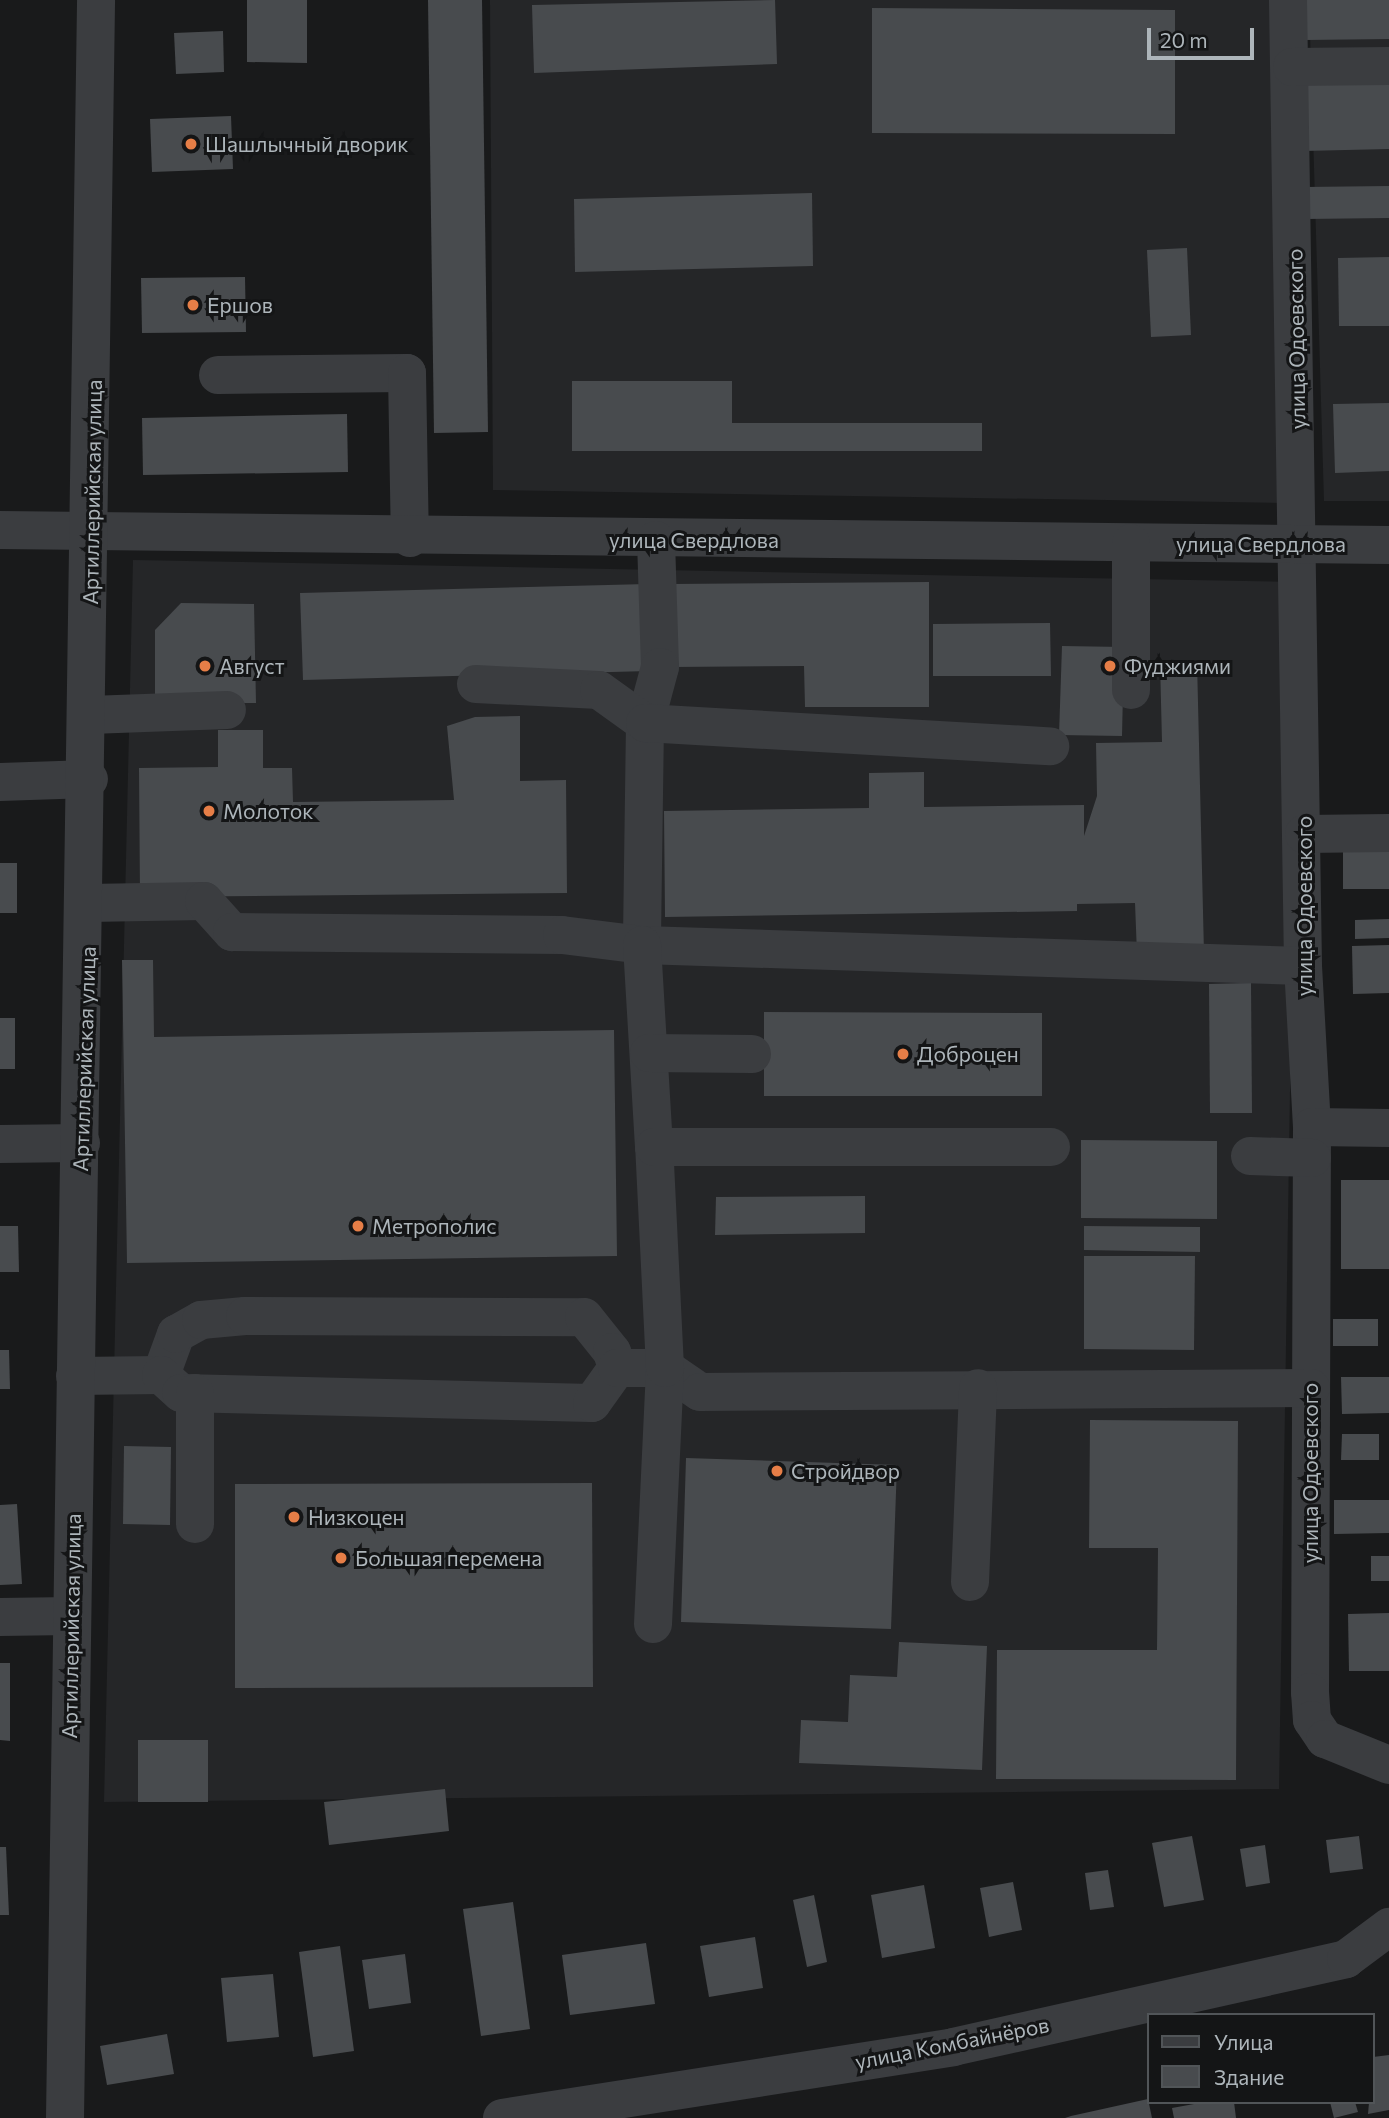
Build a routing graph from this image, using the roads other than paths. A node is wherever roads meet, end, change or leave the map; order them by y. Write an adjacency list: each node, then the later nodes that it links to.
1 (96, 0): 7 (street, Артиллерийская улица)
2 (1288, 0): 4 (street, улица Одоевского)
3 (1389, 65): 4 (street)
4 (1292, 67): 11 (street, улица Одоевского)
5 (218, 375): 8 (street)
6 (0, 530): 7 (street, улица Свердлова)
7 (92, 531): 8 (street, улица Свердлова); 16 (street, Артиллерийская улица)
8 (411, 538): 9 (street, улица Свердлова)
9 (656, 540): 10 (street, улица Свердлова); 17 (street)
10 (1131, 543): 11 (street, улица Свердлова); 14 (street)
11 (1300, 544): 12 (street, улица Свердлова); 22 (street, улица Одоевского)
12 (1389, 545)
13 (476, 684): 17 (street)
14 (1131, 690)
15 (227, 710): 16 (street)
16 (90, 715): 19 (street, Артиллерийская улица)
17 (645, 723): 18 (street); 24 (street)
18 (1049, 746)
19 (89, 779): 20 (street); 23 (street, Артиллерийская улица)
20 (0, 782)
21 (1389, 833): 22 (street)
22 (1304, 834): 25 (street, улица Одоевского)
23 (88, 903): 24 (street); 29 (street, Артиллерийская улица)
24 (642, 945): 25 (street); 26 (street)
25 (1303, 966): 30 (street, улица Одоевского)
26 (649, 1053): 27 (street); 32 (street)
27 (752, 1054)
28 (1389, 1128): 30 (street)
29 (81, 1143): 31 (street); 38 (street, Артиллерийская улица)
30 (1312, 1143): 34 (street); 40 (street, улица Одоевского)
31 (0, 1144)
32 (654, 1147): 33 (street); 36 (street)
33 (1051, 1147)
34 (1250, 1156)
35 (617, 1368): 36 (street); 37 (street); 41 (street)
36 (665, 1368): 39 (street); 46 (street)
37 (161, 1374): 38 (street); 41 (street)
38 (75, 1376): 44 (street, Артиллерийская улица)
39 (978, 1388): 40 (street); 43 (street)
40 (1311, 1388): 47 (street, улица Одоевского)
41 (195, 1393): 42 (street)
42 (195, 1524)
43 (970, 1582)
44 (71, 1616): 45 (street); 49 (street, Артиллерийская улица)
45 (0, 1617)
46 (653, 1624)
47 (1389, 1765)
48 (1389, 1927): 50 (street, улица Комбайнёров)
49 (65, 2118)
50 (502, 2118)

